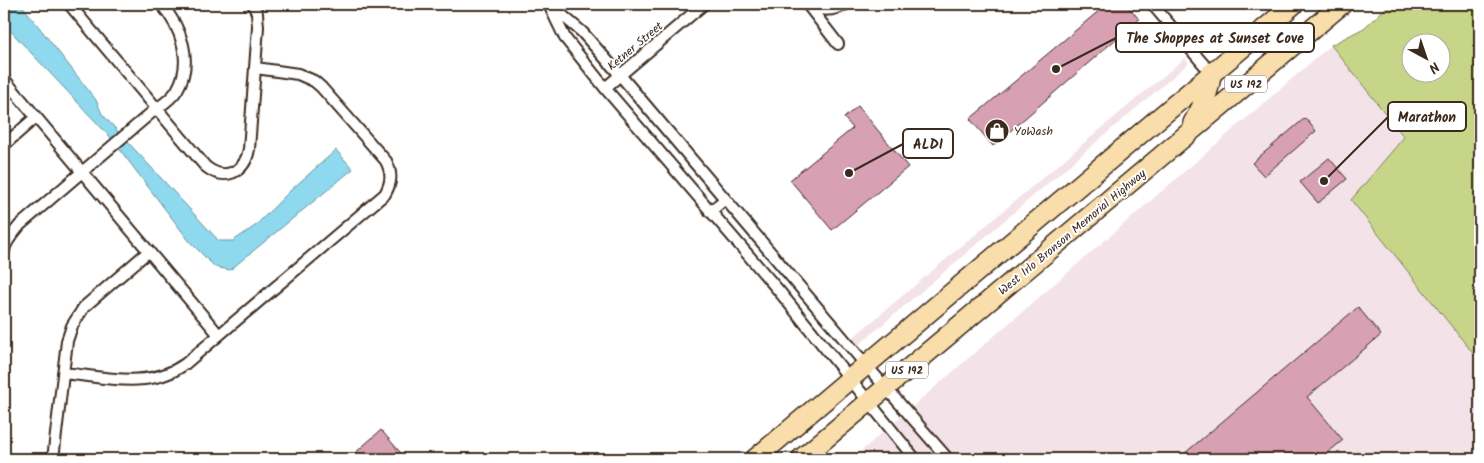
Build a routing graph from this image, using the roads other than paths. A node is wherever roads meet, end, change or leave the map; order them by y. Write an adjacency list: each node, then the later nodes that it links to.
1 (69, 4): 17 (street)
2 (161, 4): 17 (street)
3 (252, 4): 12 (street)
4 (549, 4): 13 (street); 16 (street)
5 (704, 4): 13 (street, Ketner Street)
6 (807, 4): 7 (street); 11 (street)
7 (846, 4)
8 (1152, 4): 14 (street)
9 (1294, 4): 14 (highway, US 192)
10 (1342, 4): 19 (highway, West Irlo Bronson Memorial Highway / US 192)
11 (838, 44)
12 (256, 68): 17 (street); 29 (street)
13 (620, 74): 16 (street, Ketner Street); 22 (street)
14 (1211, 74): 19 (highway); 30 (highway, US 192)
15 (4, 79): 18 (street)
16 (605, 88): 23 (street)
17 (157, 108): 21 (street)
18 (36, 117): 20 (street); 21 (street)
19 (1188, 133): 33 (highway, West Irlo Bronson Memorial Highway / US 192)
20 (4, 145)
21 (82, 171): 24 (street); 26 (street)
22 (725, 199): 23 (street); 27 (street)
23 (710, 212): 28 (street)
24 (4, 247): 25 (street)
25 (4, 251)
26 (149, 251): 29 (street); 31 (street)
27 (794, 280): 28 (street); 30 (street)
28 (779, 291): 32 (street)
29 (219, 335): 31 (street)
30 (866, 366): 32 (highway, US 192); 33 (street)
31 (63, 373): 35 (street)
32 (850, 379): 34 (street); 36 (highway, US 192)
33 (886, 388): 34 (highway, West Irlo Bronson Memorial Highway / US 192); 39 (street)
34 (870, 402): 37 (highway, West Irlo Bronson Memorial Highway / US 192); 38 (street)
35 (53, 459)
36 (755, 459)
37 (801, 459)
38 (915, 459)
39 (948, 459)

